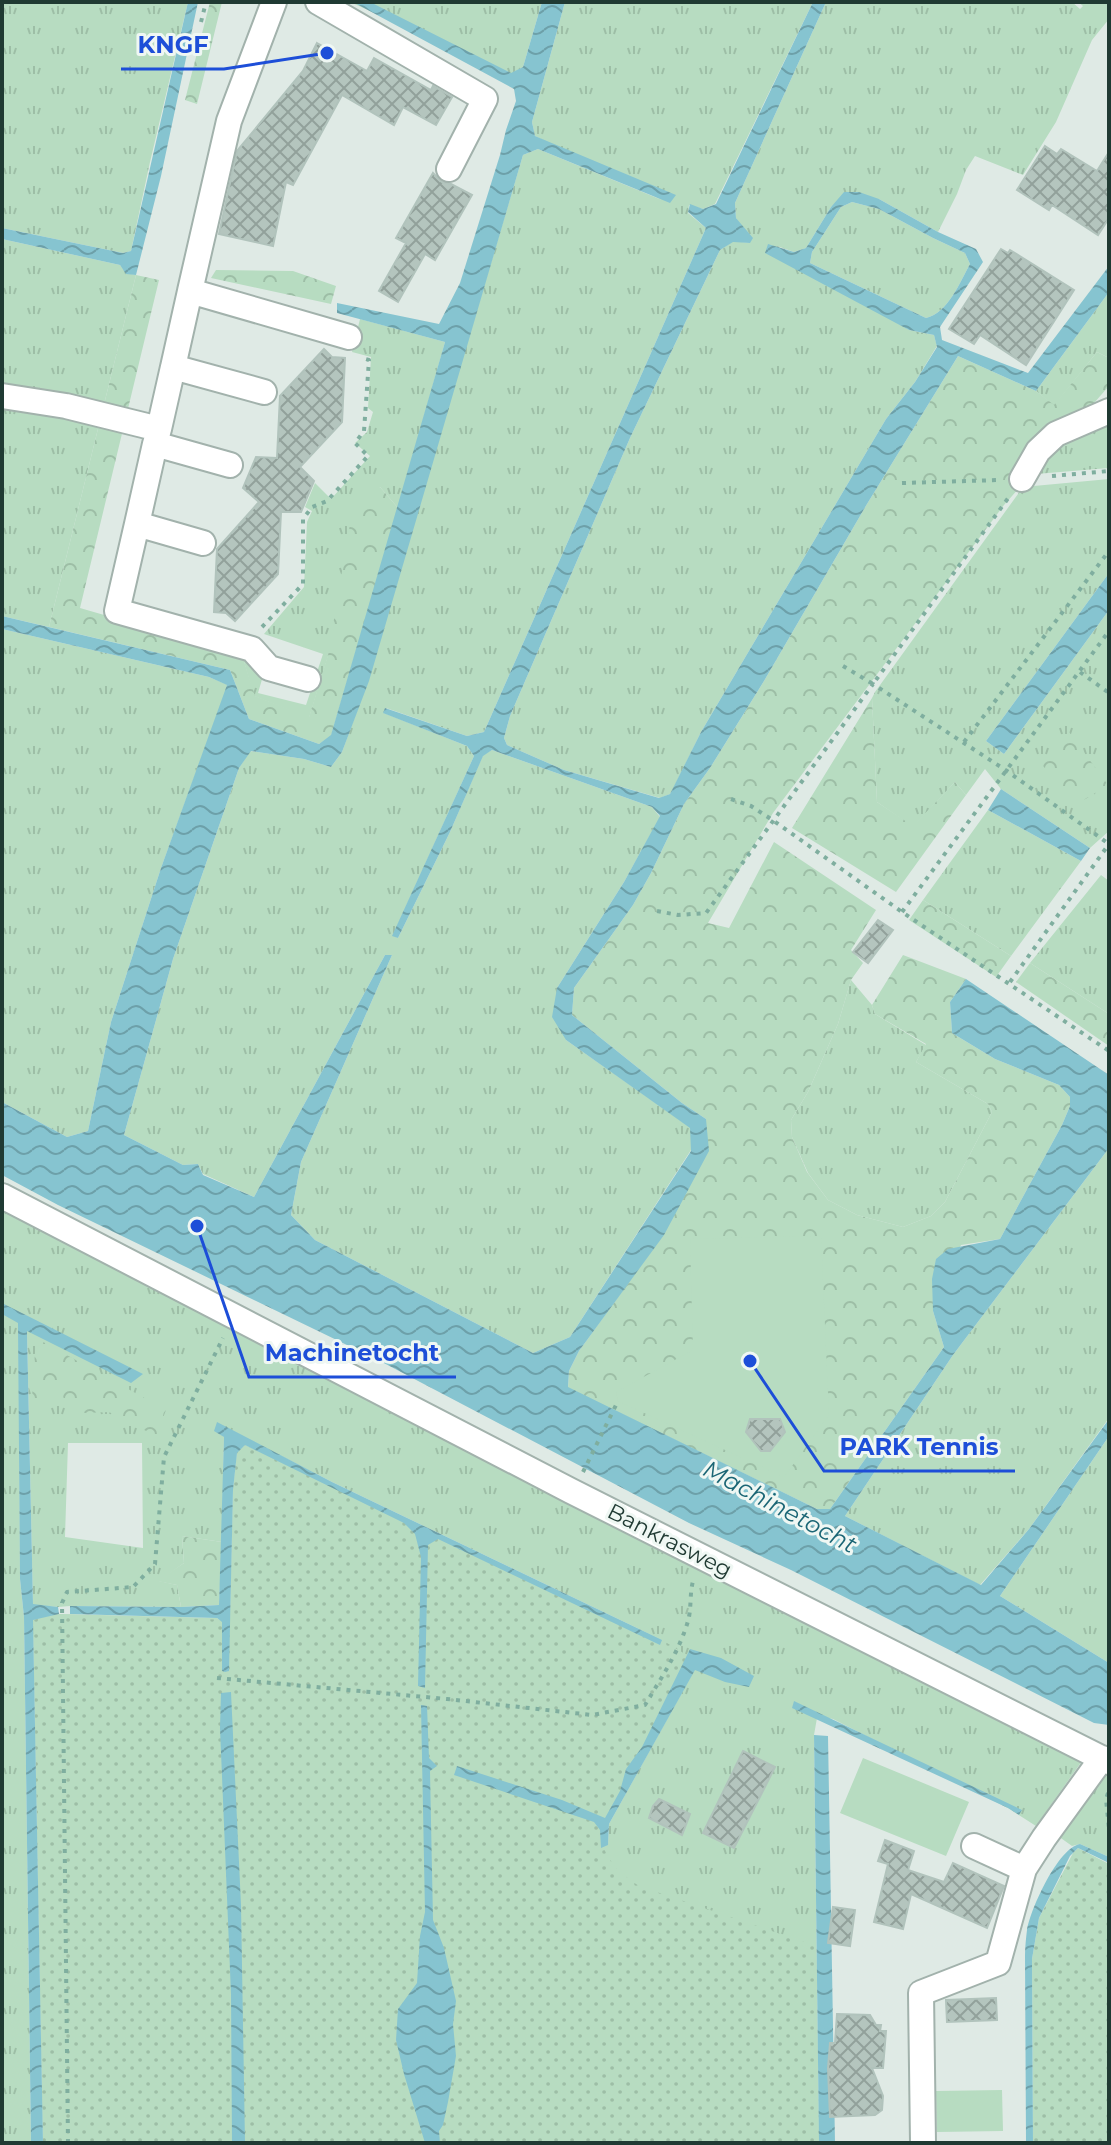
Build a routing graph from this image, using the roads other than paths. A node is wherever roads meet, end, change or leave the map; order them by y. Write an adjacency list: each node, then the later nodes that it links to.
1 (274, 2): 4 (street)
2 (318, 2): 3 (street)
3 (449, 169)
4 (190, 291): 5 (street); 6 (street)
5 (349, 337)
6 (173, 367): 7 (street); 10 (street)
7 (264, 392)
8 (2, 396): 10 (street)
9 (1109, 411): 12 (street)
10 (157, 436): 11 (street); 13 (street)
11 (230, 465)
12 (1022, 479)
13 (137, 524): 14 (street); 15 (street)
14 (203, 543)
15 (308, 679)
16 (2, 1196): 17 (street, Bankrasweg)
17 (1106, 1760): 19 (street)
18 (974, 1846): 19 (street)
19 (1024, 1869): 20 (street)
20 (923, 2143)

